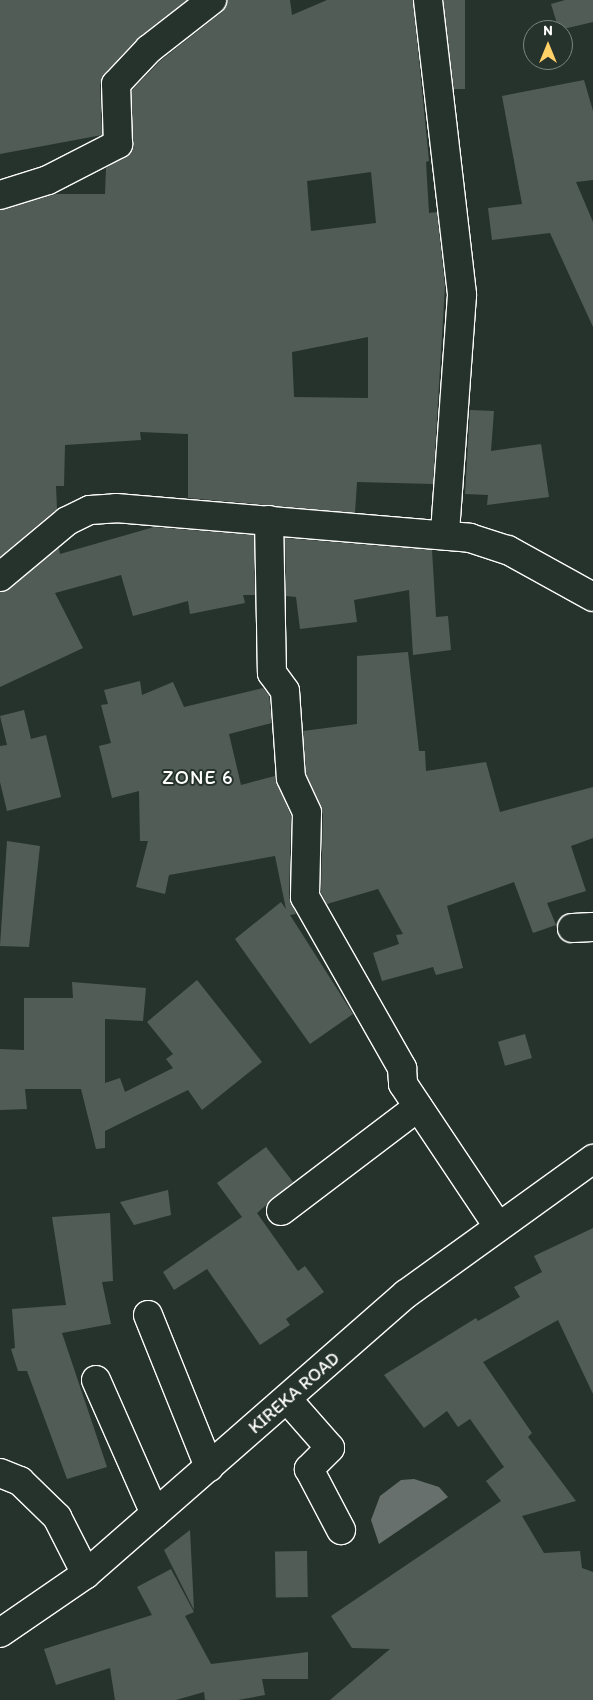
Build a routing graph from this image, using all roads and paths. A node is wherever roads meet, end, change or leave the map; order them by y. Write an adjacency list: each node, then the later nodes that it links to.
1 (212, 0): 3 (street)
2 (428, 0): 5 (street)
3 (0, 196)
4 (269, 520): 5 (street); 6 (street); 8 (street)
5 (445, 535): 7 (street)
6 (0, 577)
7 (593, 597)
8 (418, 1107): 10 (street); 11 (street)
9 (593, 1159): 11 (street, KIREKA ROAD)
10 (281, 1211)
11 (497, 1225): 14 (street, KIREKA ROAD)
12 (148, 1315): 15 (street)
13 (96, 1380): 17 (street)
14 (287, 1399): 15 (street, KIREKA ROAD); 18 (street)
15 (209, 1467): 17 (street, KIREKA ROAD)
16 (0, 1474): 19 (street)
17 (155, 1514): 19 (street, KIREKA ROAD)
18 (341, 1530)
19 (86, 1574): 20 (street, KIREKA ROAD)
20 (0, 1633)

